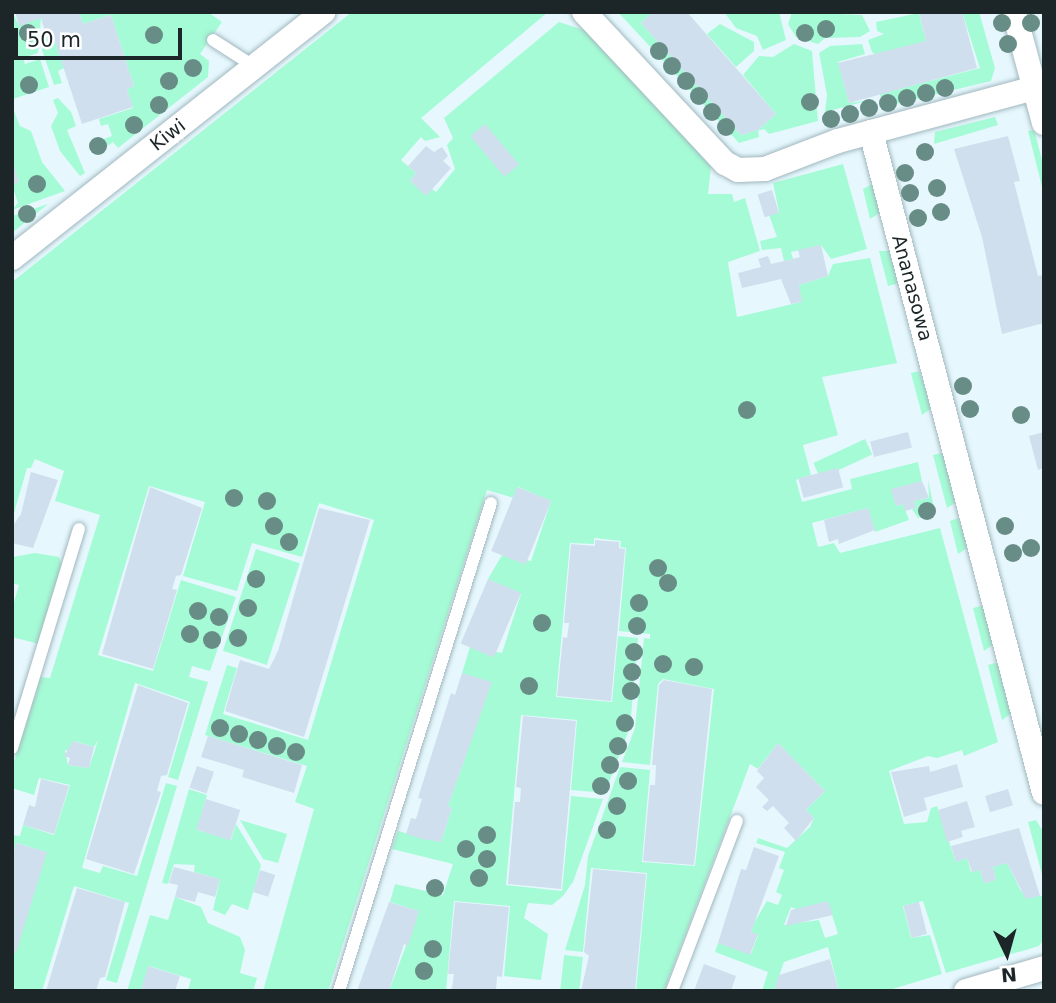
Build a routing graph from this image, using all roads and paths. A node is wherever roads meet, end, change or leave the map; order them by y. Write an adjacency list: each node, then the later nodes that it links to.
1 (324, 12): 5 (street, Kiwi)
2 (584, 12): 8 (street)
3 (1014, 12): 6 (street)
4 (213, 40): 5 (lane)
5 (256, 67): 9 (street, Kiwi)
6 (1035, 88): 7 (street); 8 (street)
7 (1044, 123)
8 (870, 132): 13 (street, Ananasowa)
9 (12, 258)
10 (492, 503): 16 (lane)
11 (79, 530): 12 (lane)
12 (12, 748)
13 (1044, 793)
14 (737, 821): 17 (lane)
15 (1042, 975): 18 (street)
16 (339, 991)
17 (672, 991)
18 (966, 991)

